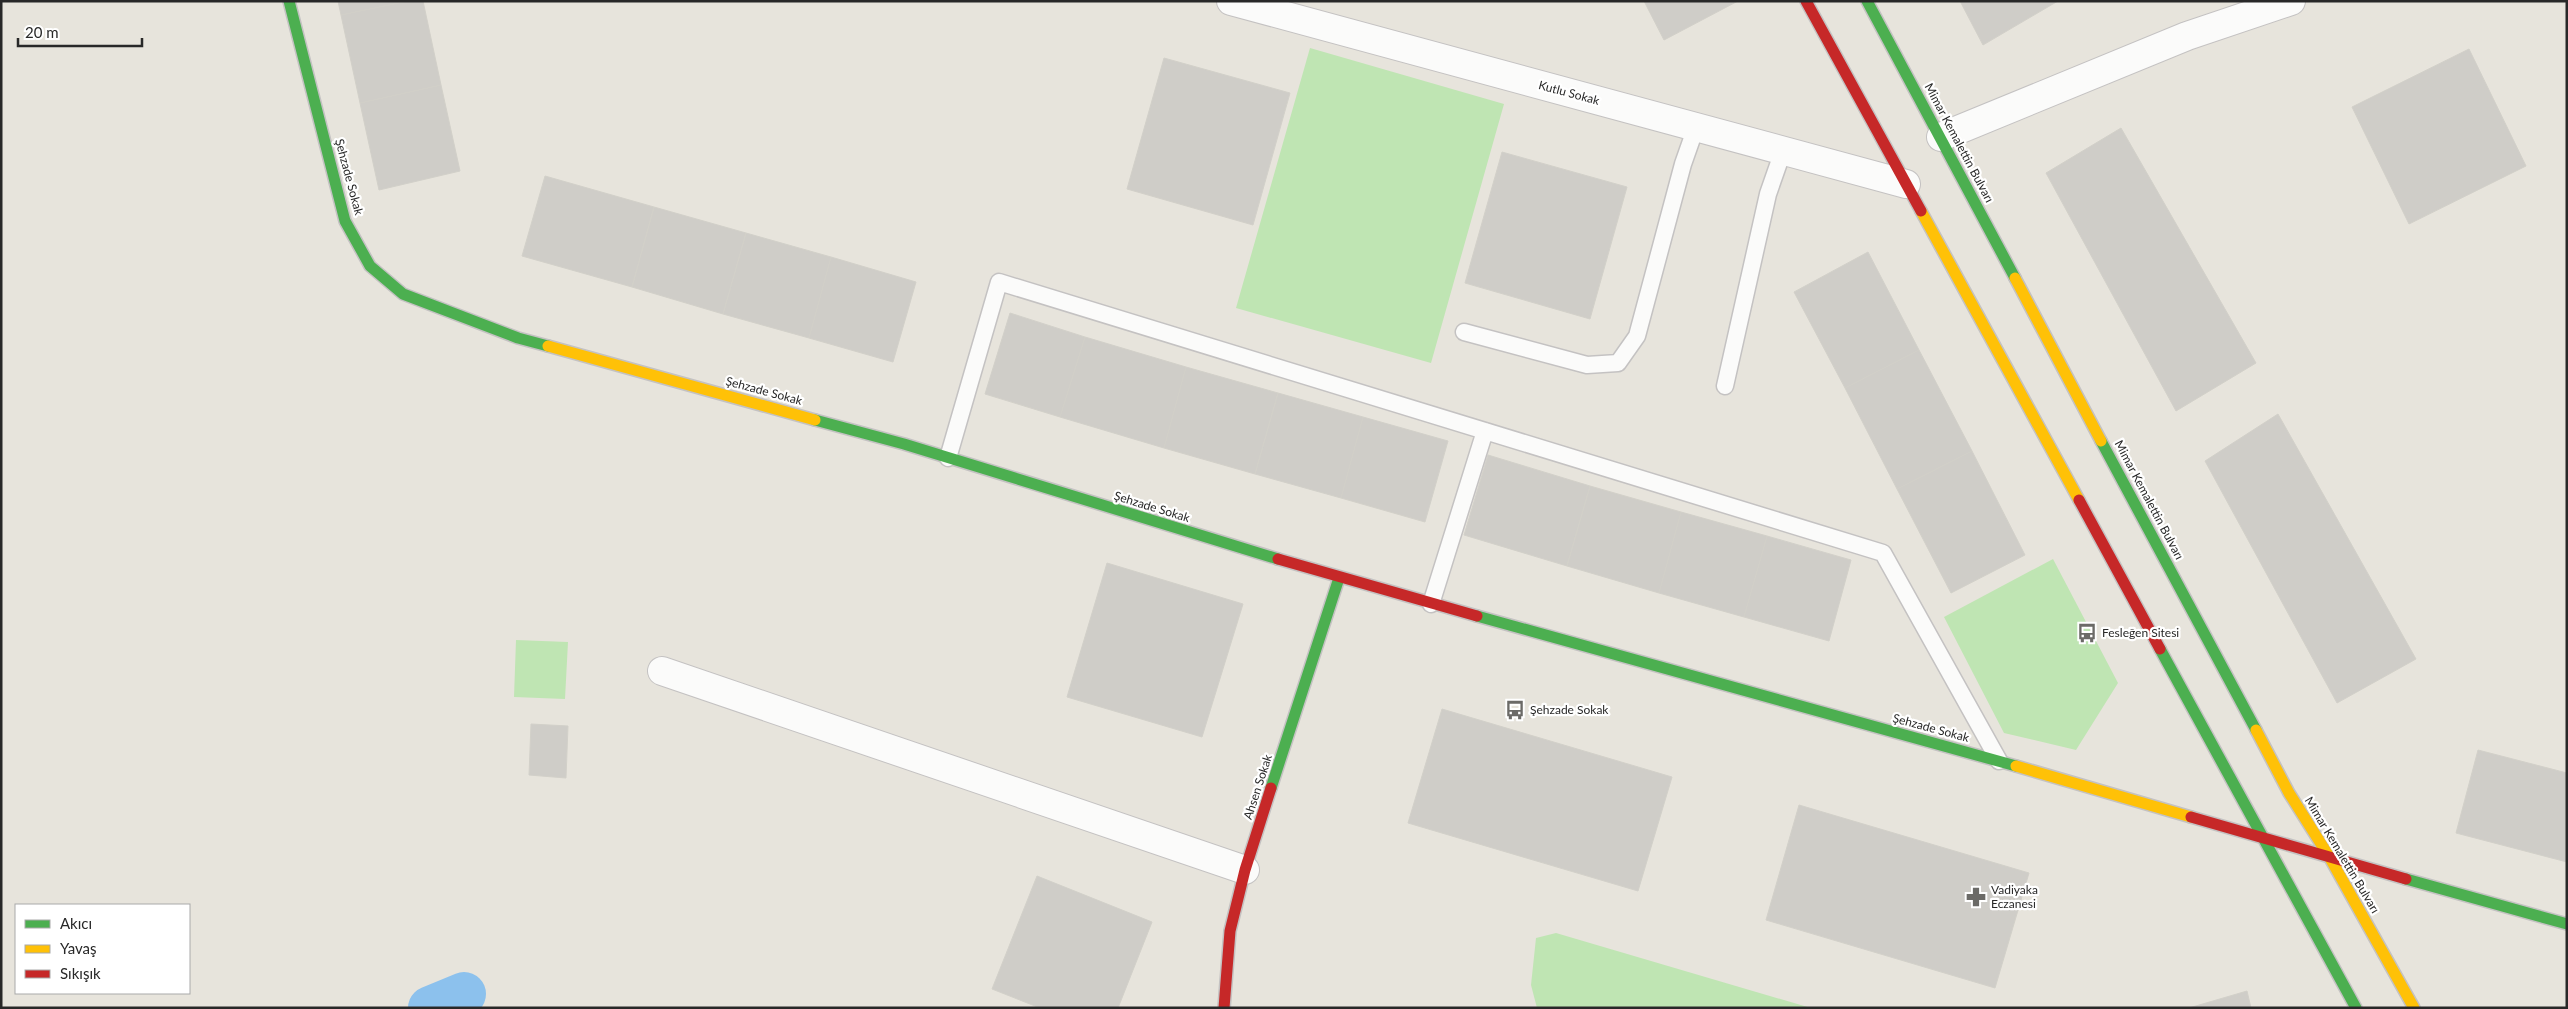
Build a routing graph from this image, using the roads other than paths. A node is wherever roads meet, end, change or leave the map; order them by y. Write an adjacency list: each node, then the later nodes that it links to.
1 (289, 1): 13 (street, Şehzade Sokak)
2 (1231, 1): 6 (street, Kutlu Sokak)
3 (1806, 1): 9 (street)
4 (1867, 1): 7 (street, Mimar Kemalettin Bulvarı)
5 (2291, 1): 7 (street)
6 (1696, 127): 8 (street, Kutlu Sokak); 10 (lane)
7 (1941, 138): 19 (street, Mimar Kemalettin Bulvarı)
8 (1783, 151): 9 (street, Kutlu Sokak); 11 (lane)
9 (1906, 184): 18 (street)
10 (1464, 332)
11 (1725, 386)
12 (1485, 431): 13 (lane); 15 (lane); 17 (lane)
13 (948, 458): 14 (street, Şehzade Sokak)
14 (1338, 578): 15 (street, Şehzade Sokak); 20 (street, Ahsen Sokak)
15 (1431, 604): 17 (street, Şehzade Sokak)
16 (662, 671): 20 (street)
17 (1999, 761): 18 (street, Şehzade Sokak)
18 (2264, 838): 19 (street, Şehzade Sokak); 23 (street)
19 (2330, 858): 21 (street, Şehzade Sokak); 24 (street, Mimar Kemalettin Bulvarı)
20 (1245, 870): 22 (street, Ahsen Sokak)
21 (2567, 924)
22 (1224, 1008)
23 (2356, 1008)
24 (2414, 1008)

